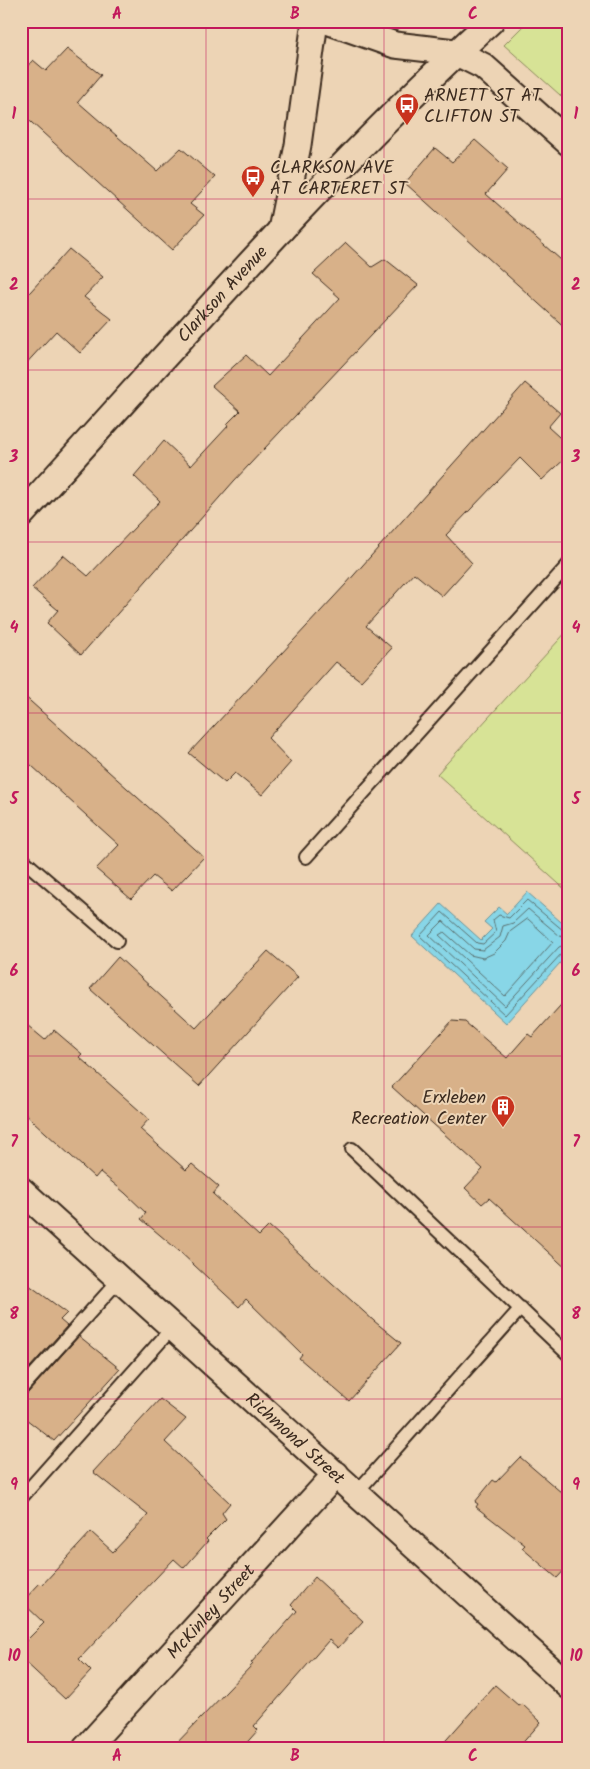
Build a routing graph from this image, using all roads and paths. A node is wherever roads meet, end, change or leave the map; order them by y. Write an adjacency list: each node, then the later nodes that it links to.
1 (315, 21): 6 (street, Clarkson Avenue)
2 (327, 21): 4 (street)
3 (490, 21): 4 (street)
4 (455, 52): 5 (street); 6 (street)
5 (569, 143)
6 (280, 230): 7 (street, Clarkson Avenue)
7 (21, 515)
8 (569, 564): 9 (lane)
9 (306, 857)
10 (21, 858): 11 (lane)
11 (117, 941)
12 (352, 1148): 15 (lane)
13 (21, 1190): 14 (street, Richmond Street)
14 (120, 1279): 16 (street, Richmond Street); 18 (lane)
15 (521, 1308): 17 (lane); 20 (lane)
16 (173, 1327): 19 (street, Richmond Street); 21 (lane)
17 (569, 1355)
18 (21, 1388)
19 (336, 1474): 20 (street, Richmond Street); 23 (street, McKinley Street)
20 (356, 1493): 22 (street, Richmond Street)
21 (21, 1498)
22 (569, 1686)
23 (86, 1748)

